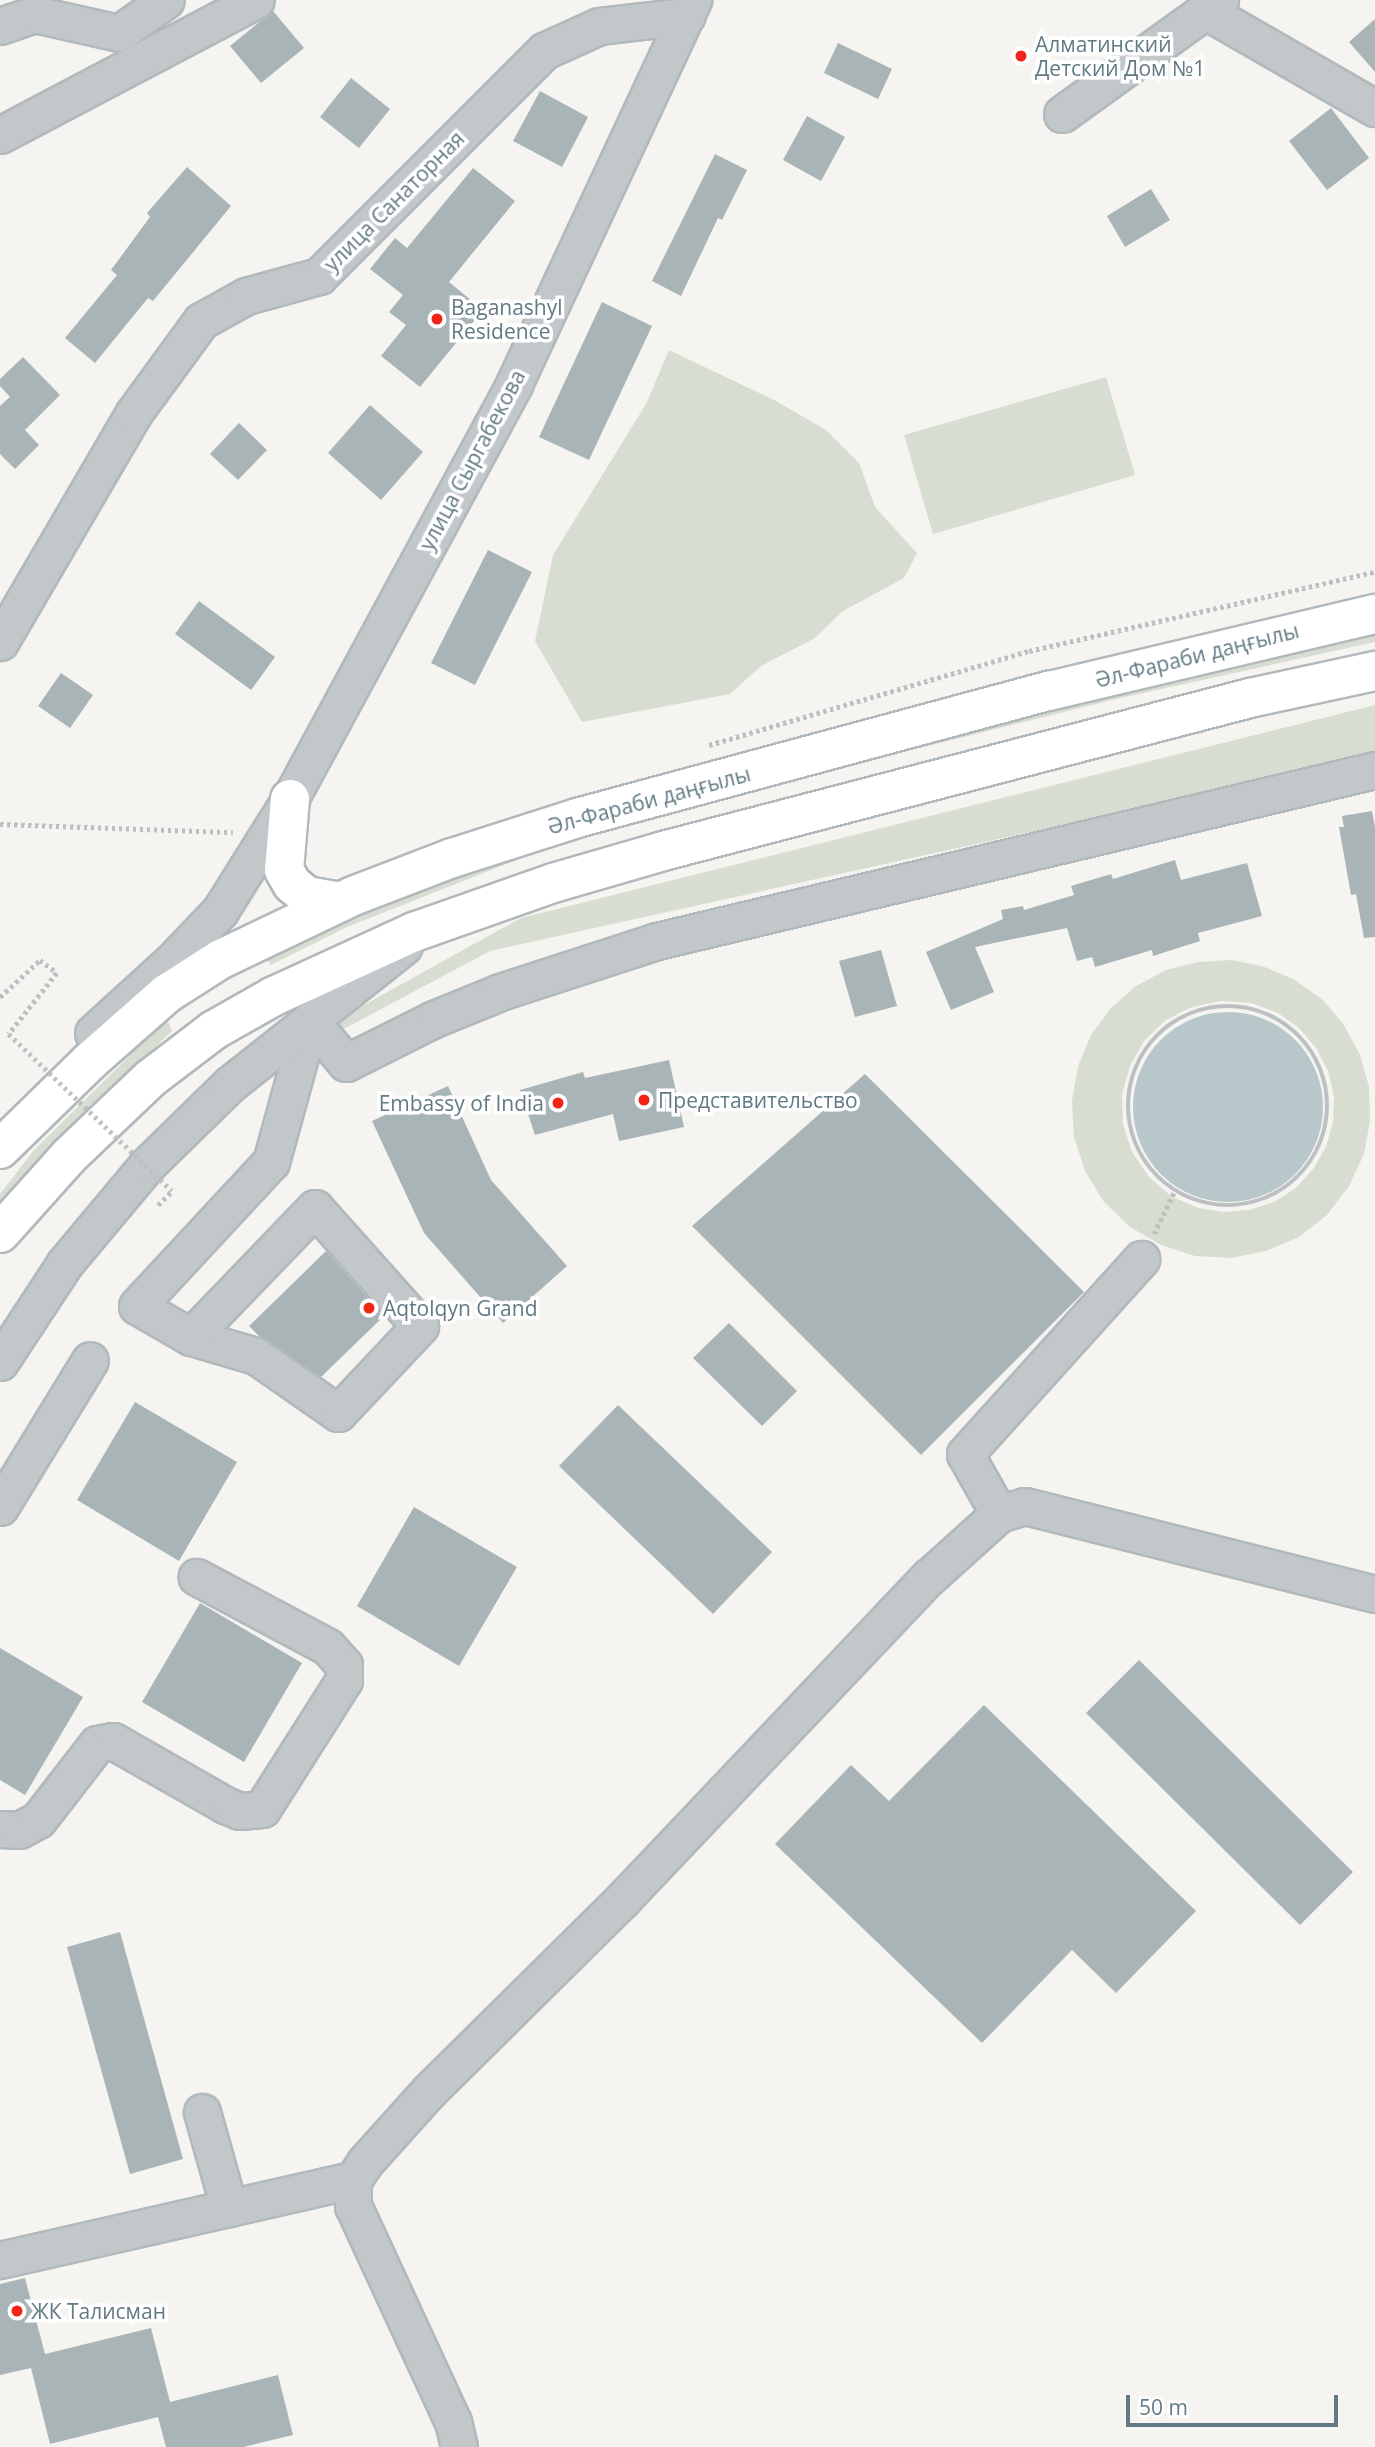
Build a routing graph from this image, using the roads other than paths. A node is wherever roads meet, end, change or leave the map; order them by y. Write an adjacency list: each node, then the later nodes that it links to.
1 (166, 0): 5 (street)
2 (256, 0): 8 (street)
3 (1213, 5): 6 (street); 7 (street)
4 (690, 8): 10 (street, улица Санаторная); 13 (street, улица Сыргабекова)
5 (0, 26)
6 (1375, 108)
7 (1062, 114)
8 (8, 122)
9 (1375, 614): 14 (main road, Әл-Фараби даңғылы)
10 (0, 642)
11 (1375, 671): 15 (main road)
12 (1375, 770): 16 (street)
13 (290, 799): 14 (main road); 17 (street, улица Сыргабекова)
14 (340, 902): 18 (main road, Әл-Фараби даңғылы)
15 (428, 927): 16 (street); 19 (main road)
16 (310, 1020): 21 (street); 23 (street)
17 (0, 1138)
18 (0, 1149)
19 (0, 1233)
20 (1141, 1259): 25 (street)
21 (191, 1337): 21 (street)
22 (90, 1360): 24 (street)
23 (0, 1362)
24 (0, 1507)
25 (999, 1514): 27 (street); 30 (street)
26 (197, 1577): 28 (street)
27 (1375, 1594)
28 (0, 1829)
29 (202, 2112): 31 (street)
30 (354, 2180): 31 (street); 33 (street)
31 (229, 2208): 32 (street)
32 (0, 2260)
33 (459, 2447)

